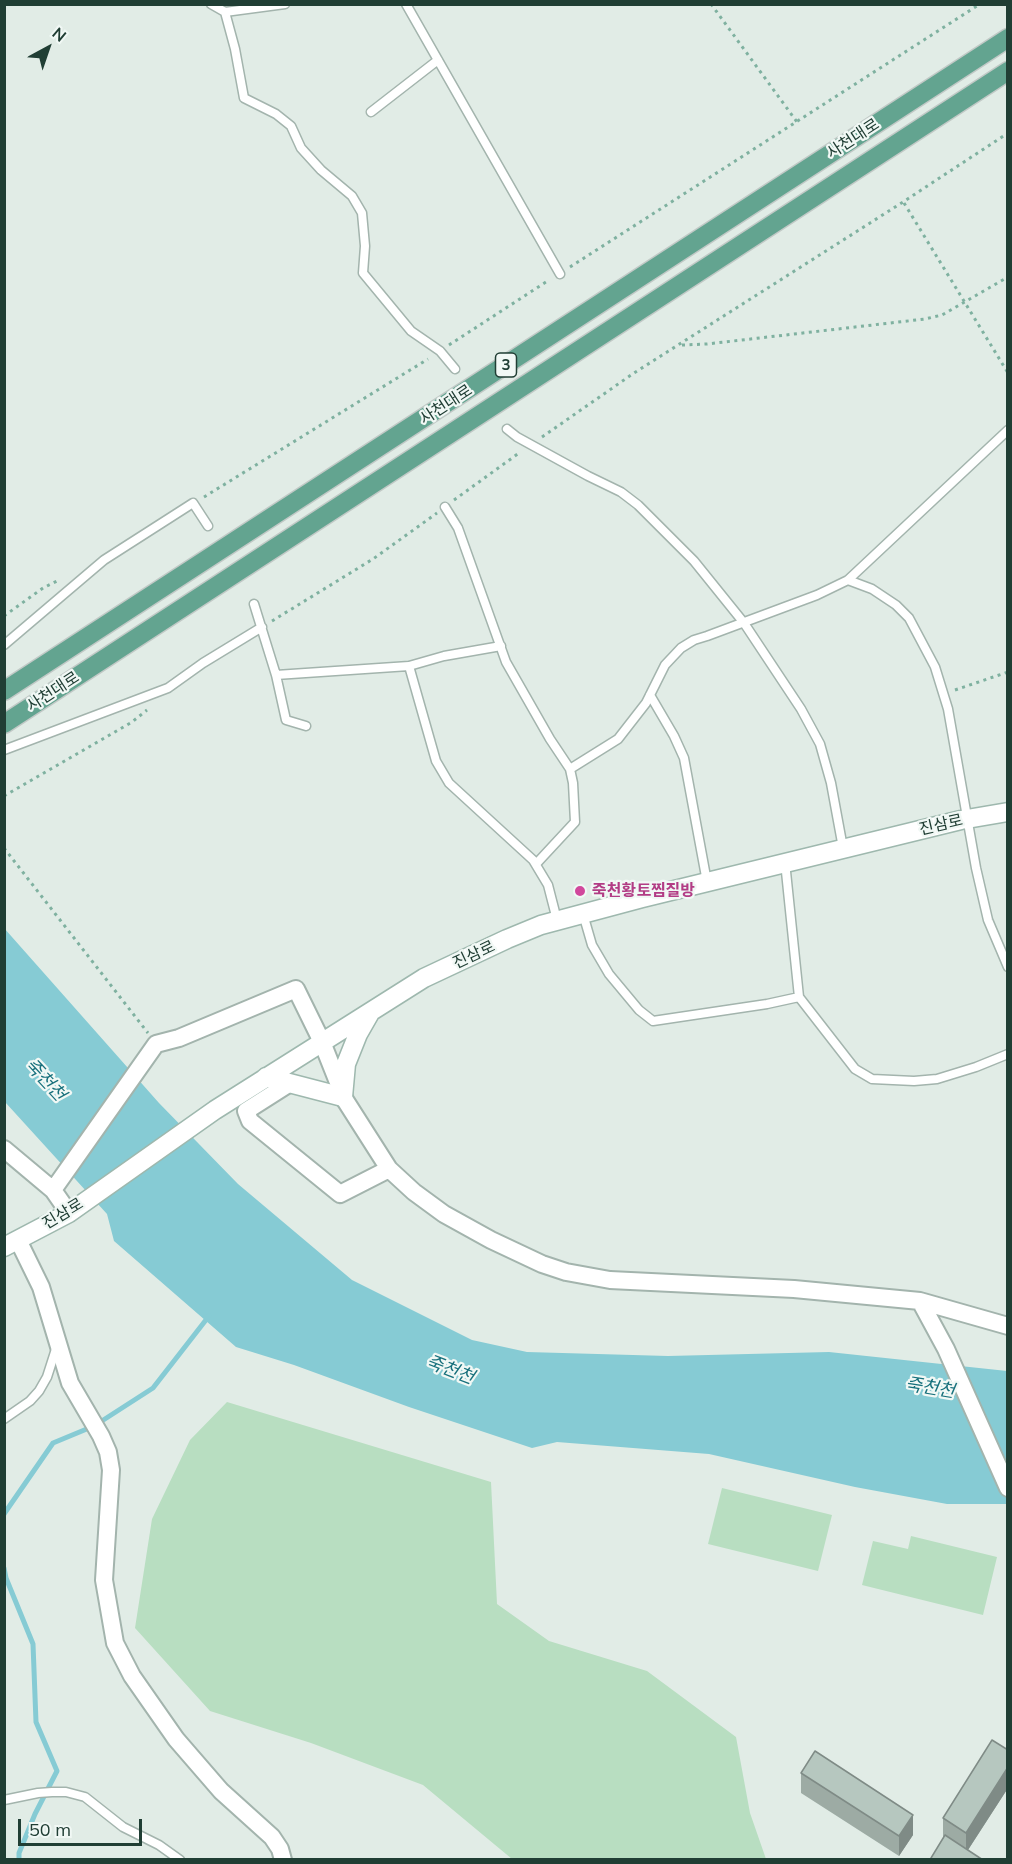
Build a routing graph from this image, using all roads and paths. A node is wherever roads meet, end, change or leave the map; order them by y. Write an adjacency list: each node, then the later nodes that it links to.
1 (211, 4): 6 (lane)
2 (285, 4): 6 (lane)
3 (405, 4): 8 (lane)
4 (711, 4): 11 (path)
5 (980, 4): 11 (path)
6 (225, 12): 18 (lane)
7 (1008, 39): 36 (main road, 사천대로 / 3)
8 (438, 60): 10 (lane); 14 (lane)
9 (1008, 71): 40 (main road, 사천대로 / 3)
10 (371, 112)
11 (797, 122): 14 (path)
12 (1008, 133): 13 (path)
13 (903, 202): 16 (path); 17 (path)
14 (560, 274): 18 (path)
15 (1008, 277): 16 (path)
16 (965, 301): 17 (path); 20 (path)
17 (680, 345): 23 (path)
18 (440, 351): 19 (lane); 24 (path)
19 (455, 369)
20 (1008, 373)
21 (507, 429): 23 (lane)
22 (1008, 430): 27 (lane)
23 (531, 445): 25 (path); 29 (lane)
24 (193, 503): 26 (lane); 31 (lane)
25 (445, 507): 30 (path); 32 (lane)
26 (208, 526)
27 (849, 580): 29 (lane); 37 (lane)
28 (254, 604): 30 (lane)
29 (744, 622): 38 (lane); 48 (lane)
30 (262, 627): 35 (lane); 42 (lane)
31 (4, 645)
32 (501, 646): 33 (lane); 43 (lane)
33 (409, 666): 35 (lane); 50 (lane)
34 (1008, 672): 37 (path)
35 (276, 675): 41 (lane)
36 (4, 691)
37 (944, 694): 46 (lane)
38 (650, 695): 43 (lane); 51 (lane)
39 (149, 708): 44 (path)
40 (4, 723)
41 (306, 726)
42 (4, 750)
43 (570, 769): 50 (lane)
44 (4, 796)
45 (1008, 812): 46 (street, 진삼로)
46 (969, 818): 48 (street, 진삼로); 54 (lane)
47 (4, 848): 58 (path)
48 (843, 848): 49 (street, 진삼로)
49 (785, 862): 51 (street, 진삼로); 55 (lane)
50 (536, 864): 53 (lane)
51 (707, 882): 52 (street, 진삼로)
52 (583, 914): 53 (street, 진삼로); 55 (lane)
53 (558, 921): 56 (street, 진삼로)
54 (1008, 967)
55 (800, 997): 59 (lane)
56 (371, 1011): 57 (street, 진삼로); 62 (street)
57 (322, 1042): 58 (street); 60 (street, 진삼로); 62 (street)
58 (153, 1048): 65 (street)
59 (1008, 1054)
60 (266, 1077): 61 (street); 66 (street, 진삼로)
61 (290, 1083): 62 (street); 64 (street)
62 (344, 1097): 64 (street)
63 (4, 1149): 65 (street)
64 (389, 1169): 68 (street)
65 (53, 1190): 66 (street)
66 (74, 1209): 67 (street, 진삼로)
67 (11, 1244): 70 (street)
68 (920, 1301): 69 (street); 72 (street)
69 (1008, 1326)
70 (58, 1343): 71 (lane); 75 (street)
71 (4, 1419)
72 (1008, 1488)
73 (4, 1800): 74 (lane)
74 (180, 1860)
75 (283, 1860)

